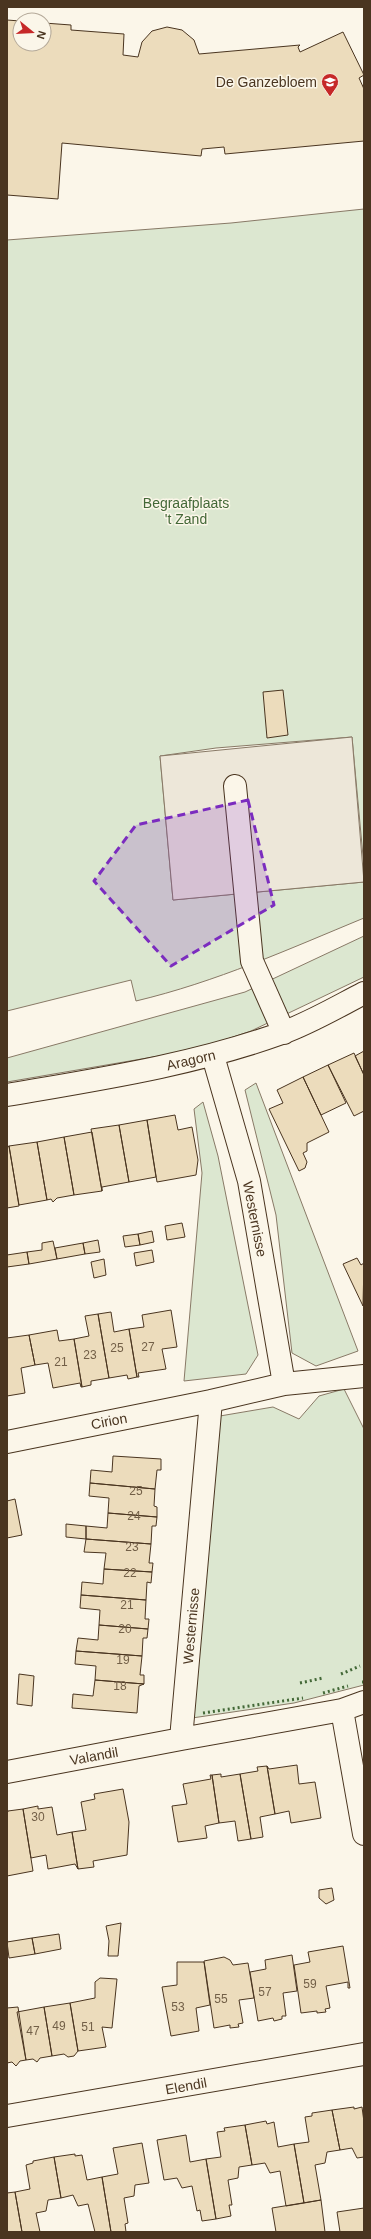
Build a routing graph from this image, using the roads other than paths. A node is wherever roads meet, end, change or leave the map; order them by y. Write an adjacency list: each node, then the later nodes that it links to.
1 (235, 786): 3 (street)
2 (364, 994): 3 (street, Aragorn)
3 (284, 1033): 4 (street, Aragorn)
4 (213, 1056): 5 (street, Aragorn); 7 (street, Westernisse)
5 (7, 1094)
6 (364, 1376): 7 (street)
7 (284, 1384): 8 (street)
8 (211, 1401): 9 (street, Cirion); 12 (street, Westernisse)
9 (7, 1442)
10 (364, 1702): 11 (street)
11 (342, 1710): 12 (street); 14 (street)
12 (181, 1739): 13 (street, Valandil)
13 (7, 1772)
14 (364, 1834)
15 (364, 2054): 16 (street, Elendil)
16 (7, 2116)

